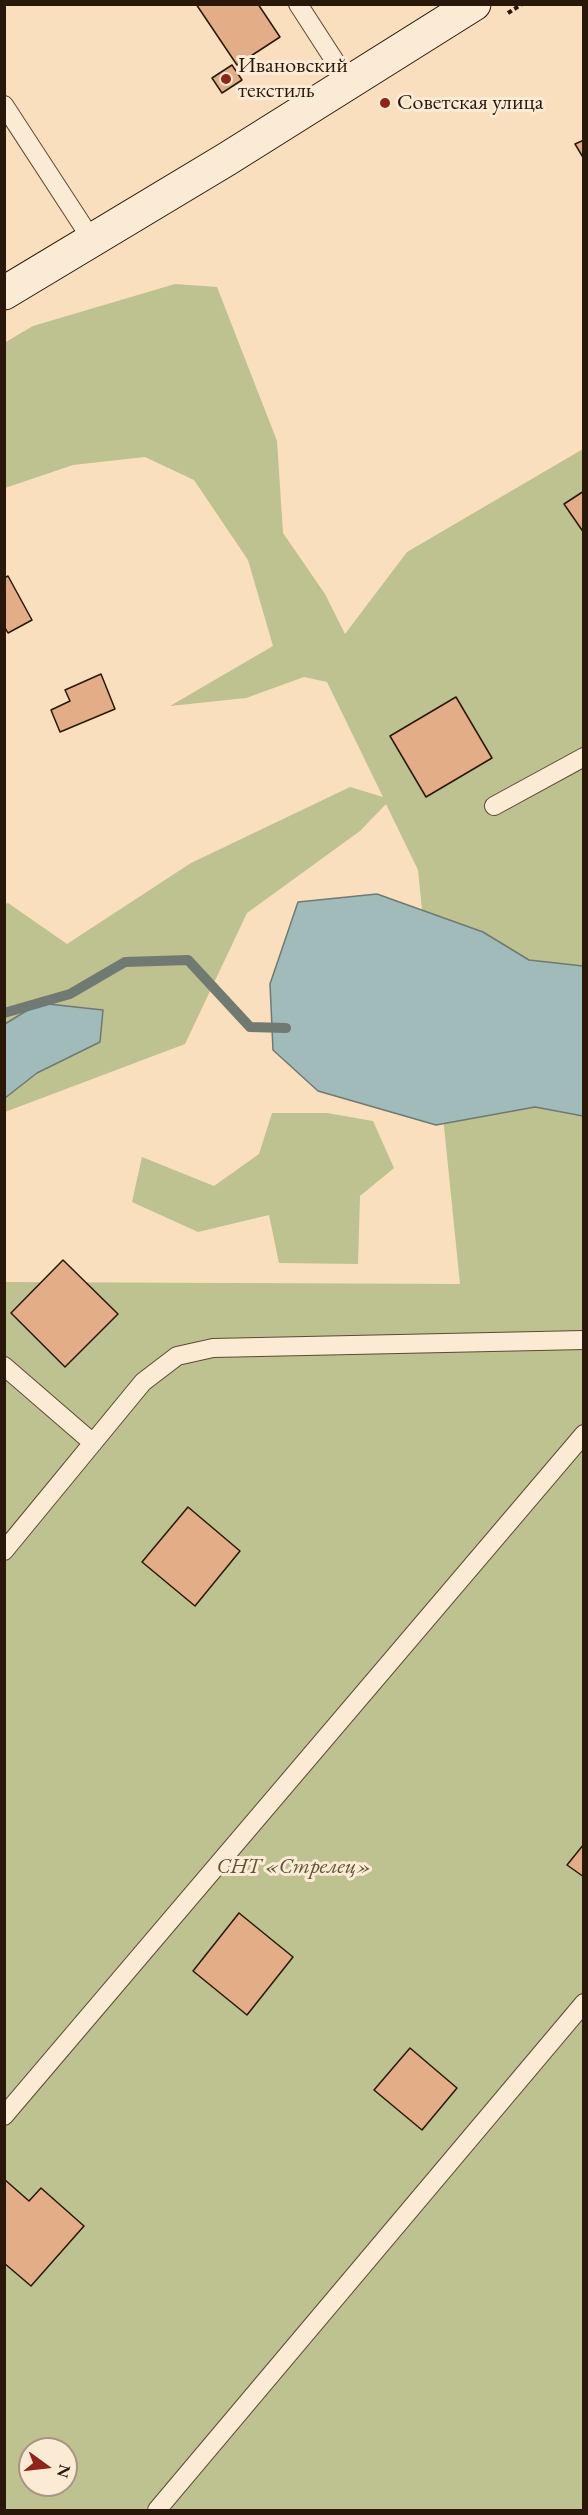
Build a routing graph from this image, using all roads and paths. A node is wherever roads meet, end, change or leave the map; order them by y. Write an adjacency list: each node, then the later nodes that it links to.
1 (298, 4): 3 (lane)
2 (474, 4): 3 (street)
3 (349, 83): 5 (street)
4 (4, 105): 5 (lane)
5 (92, 240): 6 (street)
6 (4, 293)
7 (584, 757): 8 (lane)
8 (494, 806)
9 (584, 1340): 12 (lane)
10 (4, 1366): 12 (lane)
11 (584, 1434): 15 (lane)
12 (93, 1443): 13 (lane)
13 (4, 1551)
14 (584, 2003): 16 (lane)
15 (4, 2116)
16 (157, 2511)

